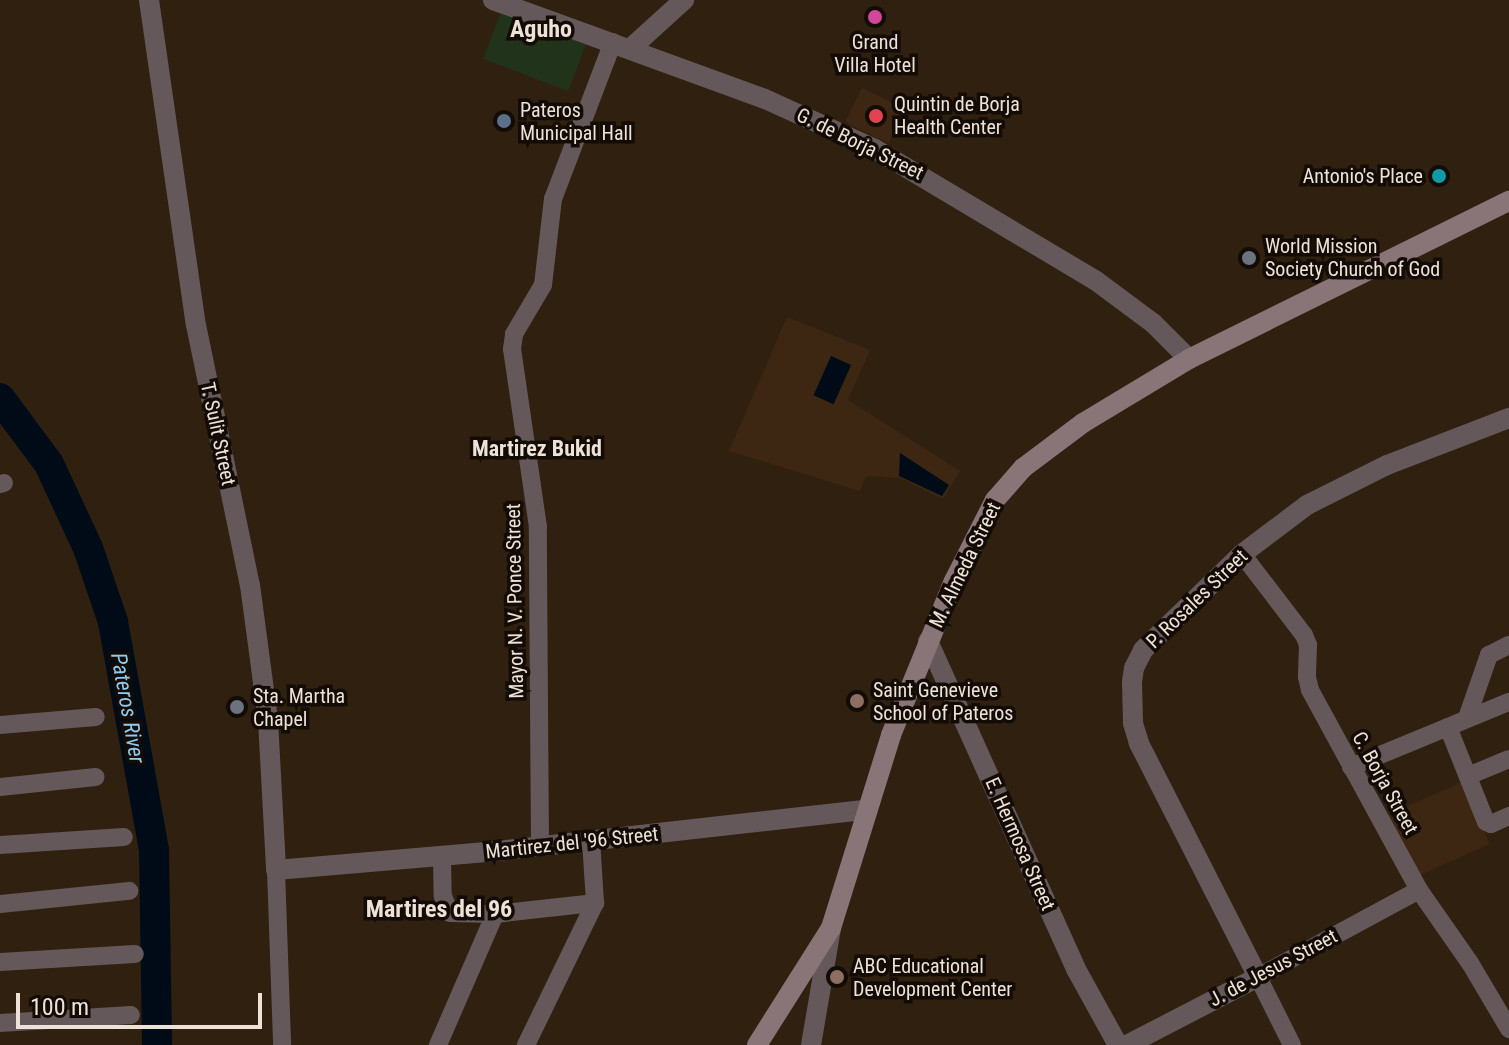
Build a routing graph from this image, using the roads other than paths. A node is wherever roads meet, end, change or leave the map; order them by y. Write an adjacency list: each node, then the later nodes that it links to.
1 (149, 0): 28 (street, T. Sulit Street)
2 (493, 0): 4 (street, G. de Borja Street)
3 (684, 0): 4 (street)
4 (622, 45): 6 (street, G. de Borja Street); 26 (street, Mayor N. V. Ponce Street)
5 (1509, 201): 6 (main road, M. Almeda Street)
6 (1189, 359): 9 (main road, M. Almeda Street)
7 (1509, 418): 8 (street, P. Rosales Street)
8 (1242, 554): 17 (street, C. Borja Street); 37 (street, P. Rosales Street)
9 (928, 641): 21 (main road, M. Almeda Street); 46 (street, E. Hermosa Street)
10 (1509, 645): 13 (street)
11 (1509, 702): 13 (street)
12 (96, 717): 14 (street)
13 (1467, 718): 15 (street)
14 (0, 725)
15 (1448, 727): 17 (street); 18 (street)
16 (1509, 759): 18 (street)
17 (1351, 767): 29 (street, C. Borja Street)
18 (1468, 776): 22 (street)
19 (95, 777): 20 (street)
20 (0, 787)
21 (866, 810): 24 (street, Martirez del '96 Street); 34 (main road, M. Almeda Street)
22 (1509, 816)
23 (124, 837): 25 (street)
24 (591, 840): 26 (street, Martirez del '96 Street); 31 (street)
25 (0, 845)
26 (540, 847): 27 (street, Martirez del '96 Street)
27 (442, 857): 28 (street, Martirez del '96 Street); 33 (street)
28 (276, 870): 41 (street)
29 (1419, 890): 37 (street, J. de Jesus Street); 40 (street, C. Borja Street)
30 (129, 891): 32 (street)
31 (595, 903): 33 (street); 43 (street)
32 (0, 904)
33 (495, 914): 42 (street)
34 (831, 928): 44 (main road, M. Almeda Street); 45 (street)
35 (135, 954): 36 (street)
36 (0, 962)
37 (1258, 977): 47 (street, J. de Jesus Street); 48 (street, P. Rosales Street)
38 (131, 1015): 39 (street)
39 (0, 1023)
40 (1509, 1029)
41 (282, 1045)
42 (438, 1045)
43 (526, 1045)
44 (757, 1045)
45 (811, 1045)
46 (1118, 1045)
47 (1127, 1045)
48 (1292, 1045)

